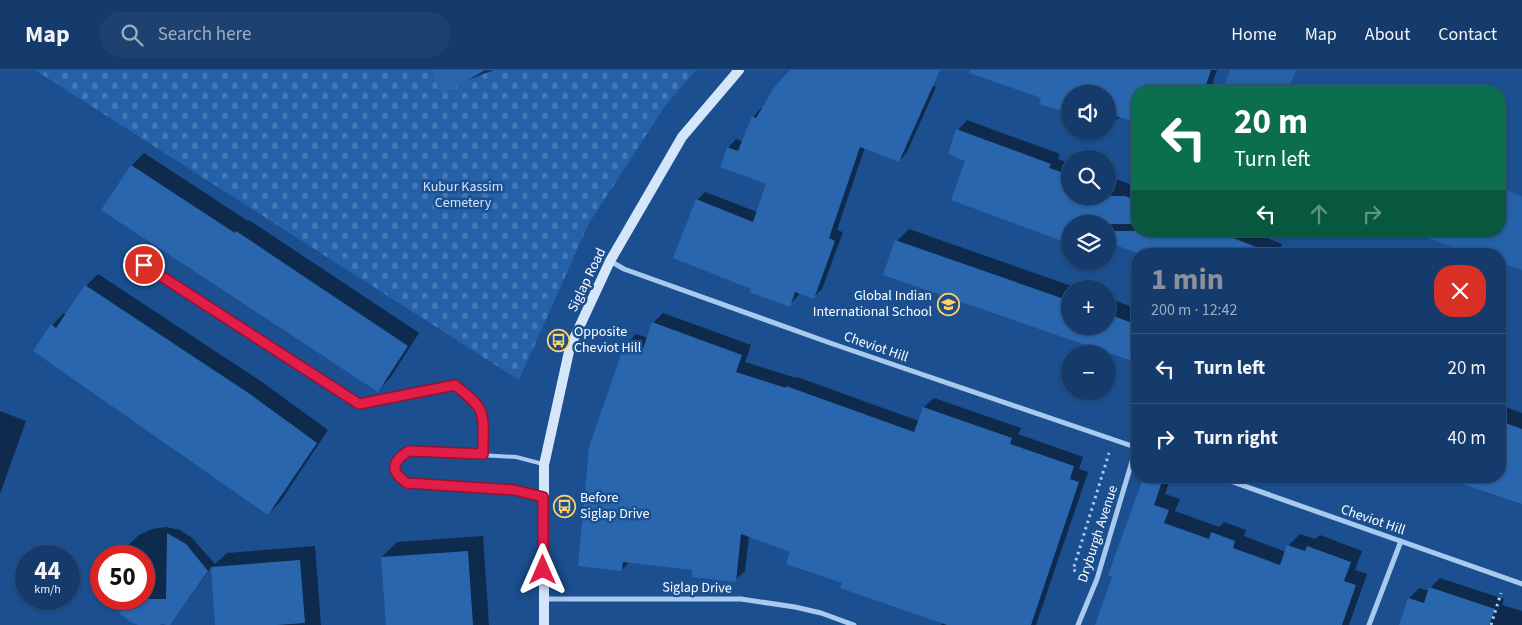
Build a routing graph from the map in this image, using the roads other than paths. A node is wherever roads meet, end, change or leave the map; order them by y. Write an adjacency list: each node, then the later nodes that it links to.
1 (739, 70): 3 (main road, Siglap Road)
2 (128, 254): 5 (lane)
3 (610, 262): 4 (street, Cheviot Hill); 6 (main road, Siglap Road)
4 (1131, 446)
5 (483, 454): 6 (lane); 9 (lane)
6 (544, 465): 9 (main road, Siglap Road)
7 (1131, 468): 15 (street, Dryburgh Avenue)
8 (1236, 483): 10 (street, Cheviot Hill)
9 (543, 497): 12 (main road, Siglap Road)
10 (1401, 541): 11 (street, Cheviot Hill); 16 (street)
11 (1522, 584)
12 (543, 606): 13 (main road, Siglap Road); 14 (street, Siglap Drive)
13 (544, 625)
14 (854, 625)
15 (1078, 625)
16 (1369, 625)

